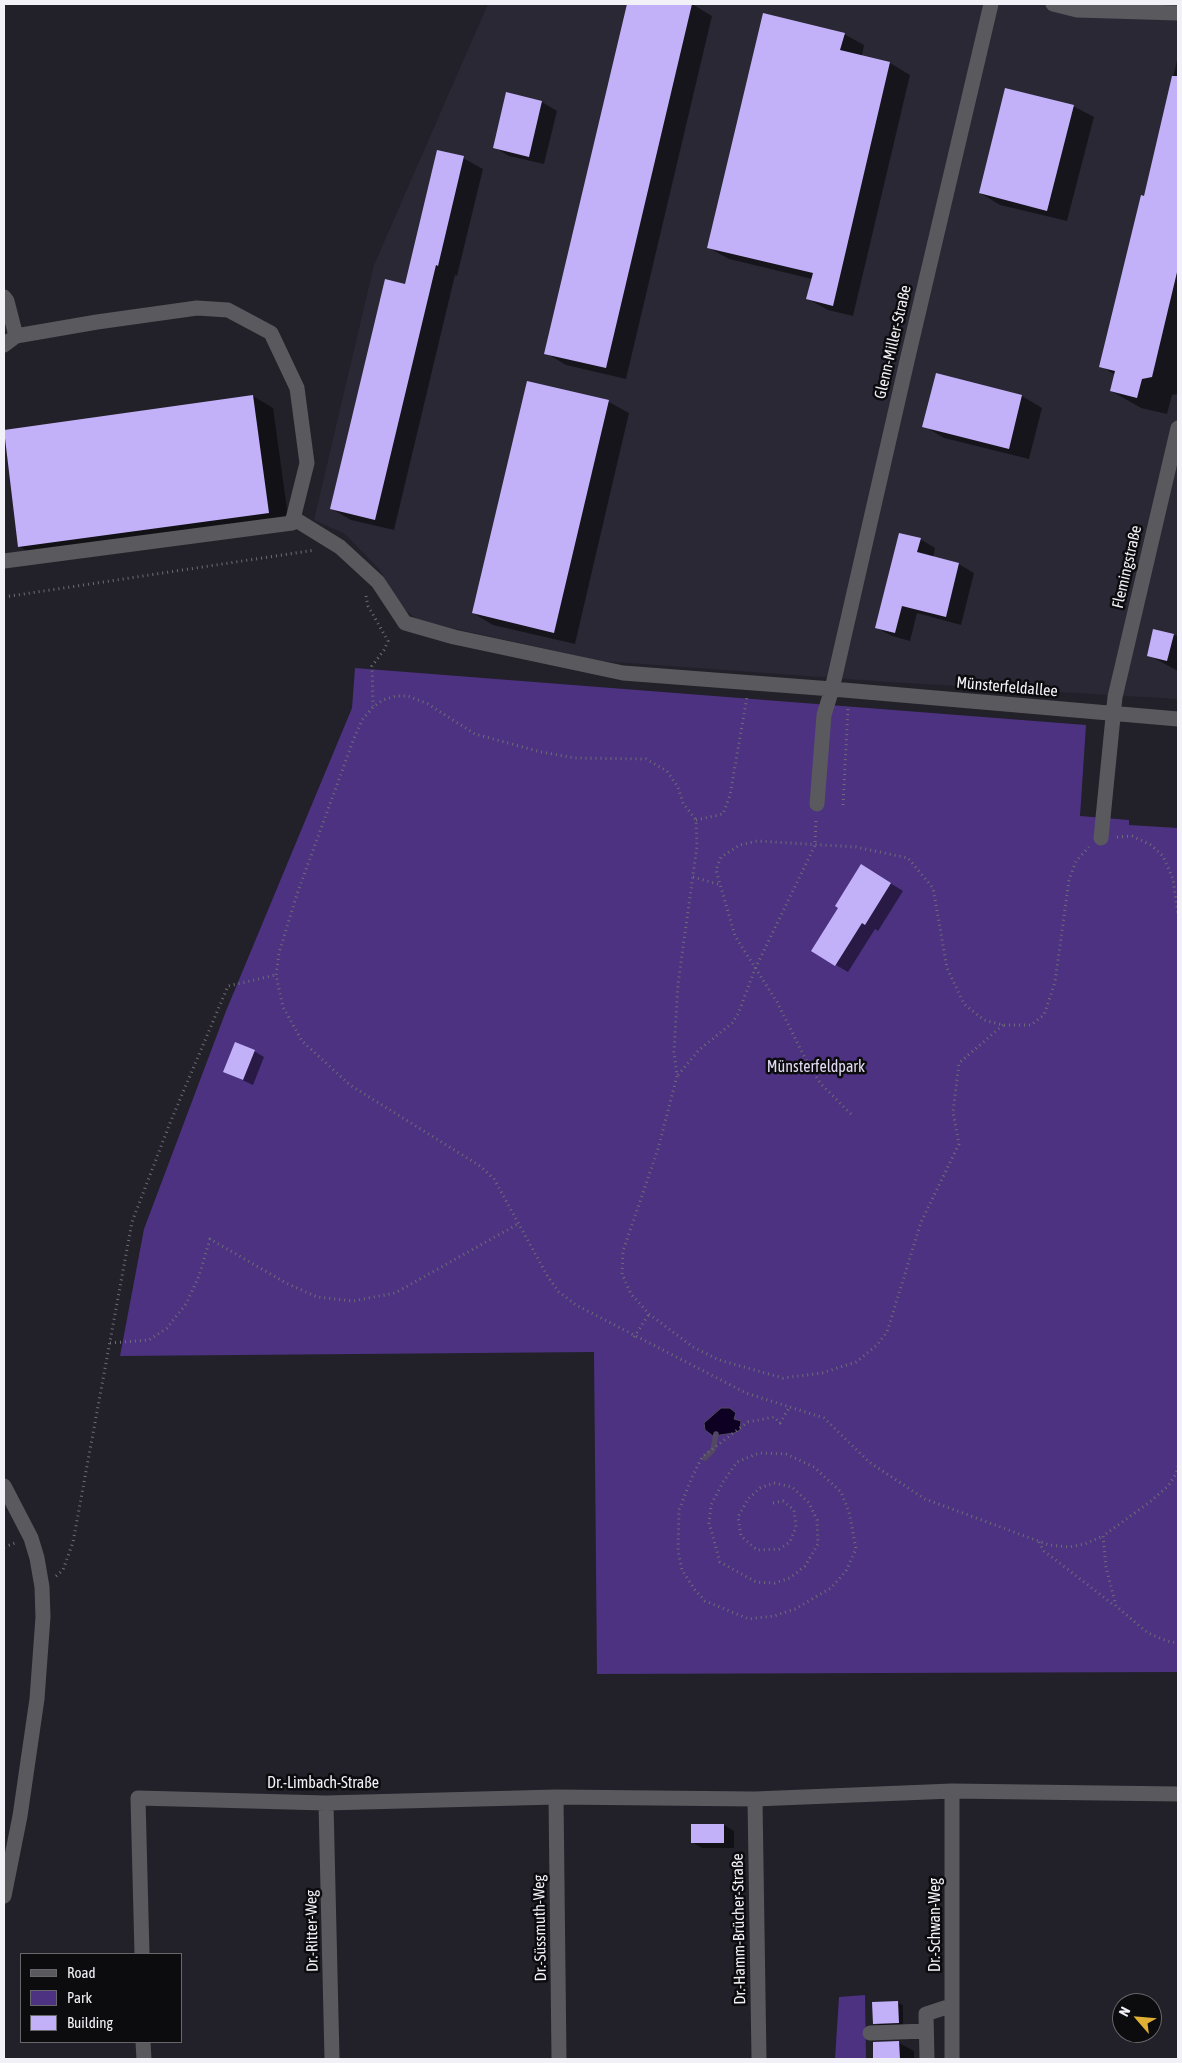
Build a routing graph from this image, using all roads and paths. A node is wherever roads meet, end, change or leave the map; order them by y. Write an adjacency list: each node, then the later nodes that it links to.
1 (991, 4): 13 (street, Glenn-Miller-Straße)
2 (1053, 4): 3 (street)
3 (1178, 13)
4 (4, 297): 5 (street)
5 (10, 341): 7 (street)
6 (1178, 428): 16 (street, Flemingstraße)
7 (293, 518): 8 (street, Münsterfeldallee); 9 (street)
8 (340, 547): 10 (street, Münsterfeldallee); 11 (path)
9 (4, 562)
10 (368, 572): 12 (street, Münsterfeldallee); 14 (path)
11 (4, 597)
12 (749, 682): 13 (street, Münsterfeldallee); 20 (path)
13 (832, 689): 16 (street, Münsterfeldallee); 18 (street, Glenn-Miller-Straße)
14 (373, 707): 20 (path); 27 (path)
15 (848, 709): 19 (path)
16 (1112, 714): 17 (street, Münsterfeldallee); 21 (street, Flemingstraße)
17 (1178, 719)
18 (817, 804): 22 (path)
19 (843, 805)
20 (696, 820): 23 (path)
21 (1101, 838): 25 (path); 28 (path)
22 (815, 845): 24 (path); 26 (path); 28 (path)
23 (693, 876): 24 (path); 29 (path)
24 (721, 885): 26 (path)
25 (1178, 916)
26 (755, 969): 29 (path); 30 (path)
27 (276, 975): 31 (path); 34 (path)
28 (1003, 1025): 32 (path)
29 (677, 1076): 32 (path)
30 (851, 1114)
31 (518, 1224): 33 (path); 34 (path)
32 (649, 1314): 33 (path)
33 (634, 1337): 35 (path)
34 (110, 1343): 41 (path)
35 (790, 1406): 38 (path); 40 (path)
36 (1178, 1466): 39 (path)
37 (4, 1486): 41 (street)
38 (773, 1502)
39 (1103, 1536): 40 (path); 42 (path)
40 (1039, 1542): 42 (path)
41 (42, 1587): 49 (street)
42 (1116, 1606): 43 (path)
43 (1178, 1643)
44 (952, 1791): 45 (street, Dr.-Limbach-Straße); 47 (street, Dr.-Limbach-Straße); 51 (street, Dr.-Schwan-Weg)
45 (1178, 1794)
46 (556, 1797): 47 (street, Dr.-Limbach-Straße); 48 (street, Dr.-Limbach-Straße); 57 (street, Dr.-Süssmuth-Weg)
47 (755, 1799): 58 (street, Dr.-Hamm-Brücher-Straße)
48 (326, 1803): 50 (street, Dr.-Limbach-Straße); 56 (street, Dr.-Ritter-Weg)
49 (4, 1896)
50 (142, 1953)
51 (952, 2007): 52 (street); 60 (street, Dr.-Schwan-Weg)
52 (926, 2031): 53 (street); 59 (street)
53 (870, 2033)
54 (144, 2043): 55 (street)
55 (144, 2059)
56 (332, 2059)
57 (559, 2059)
58 (759, 2059)
59 (927, 2059)
60 (952, 2059)

